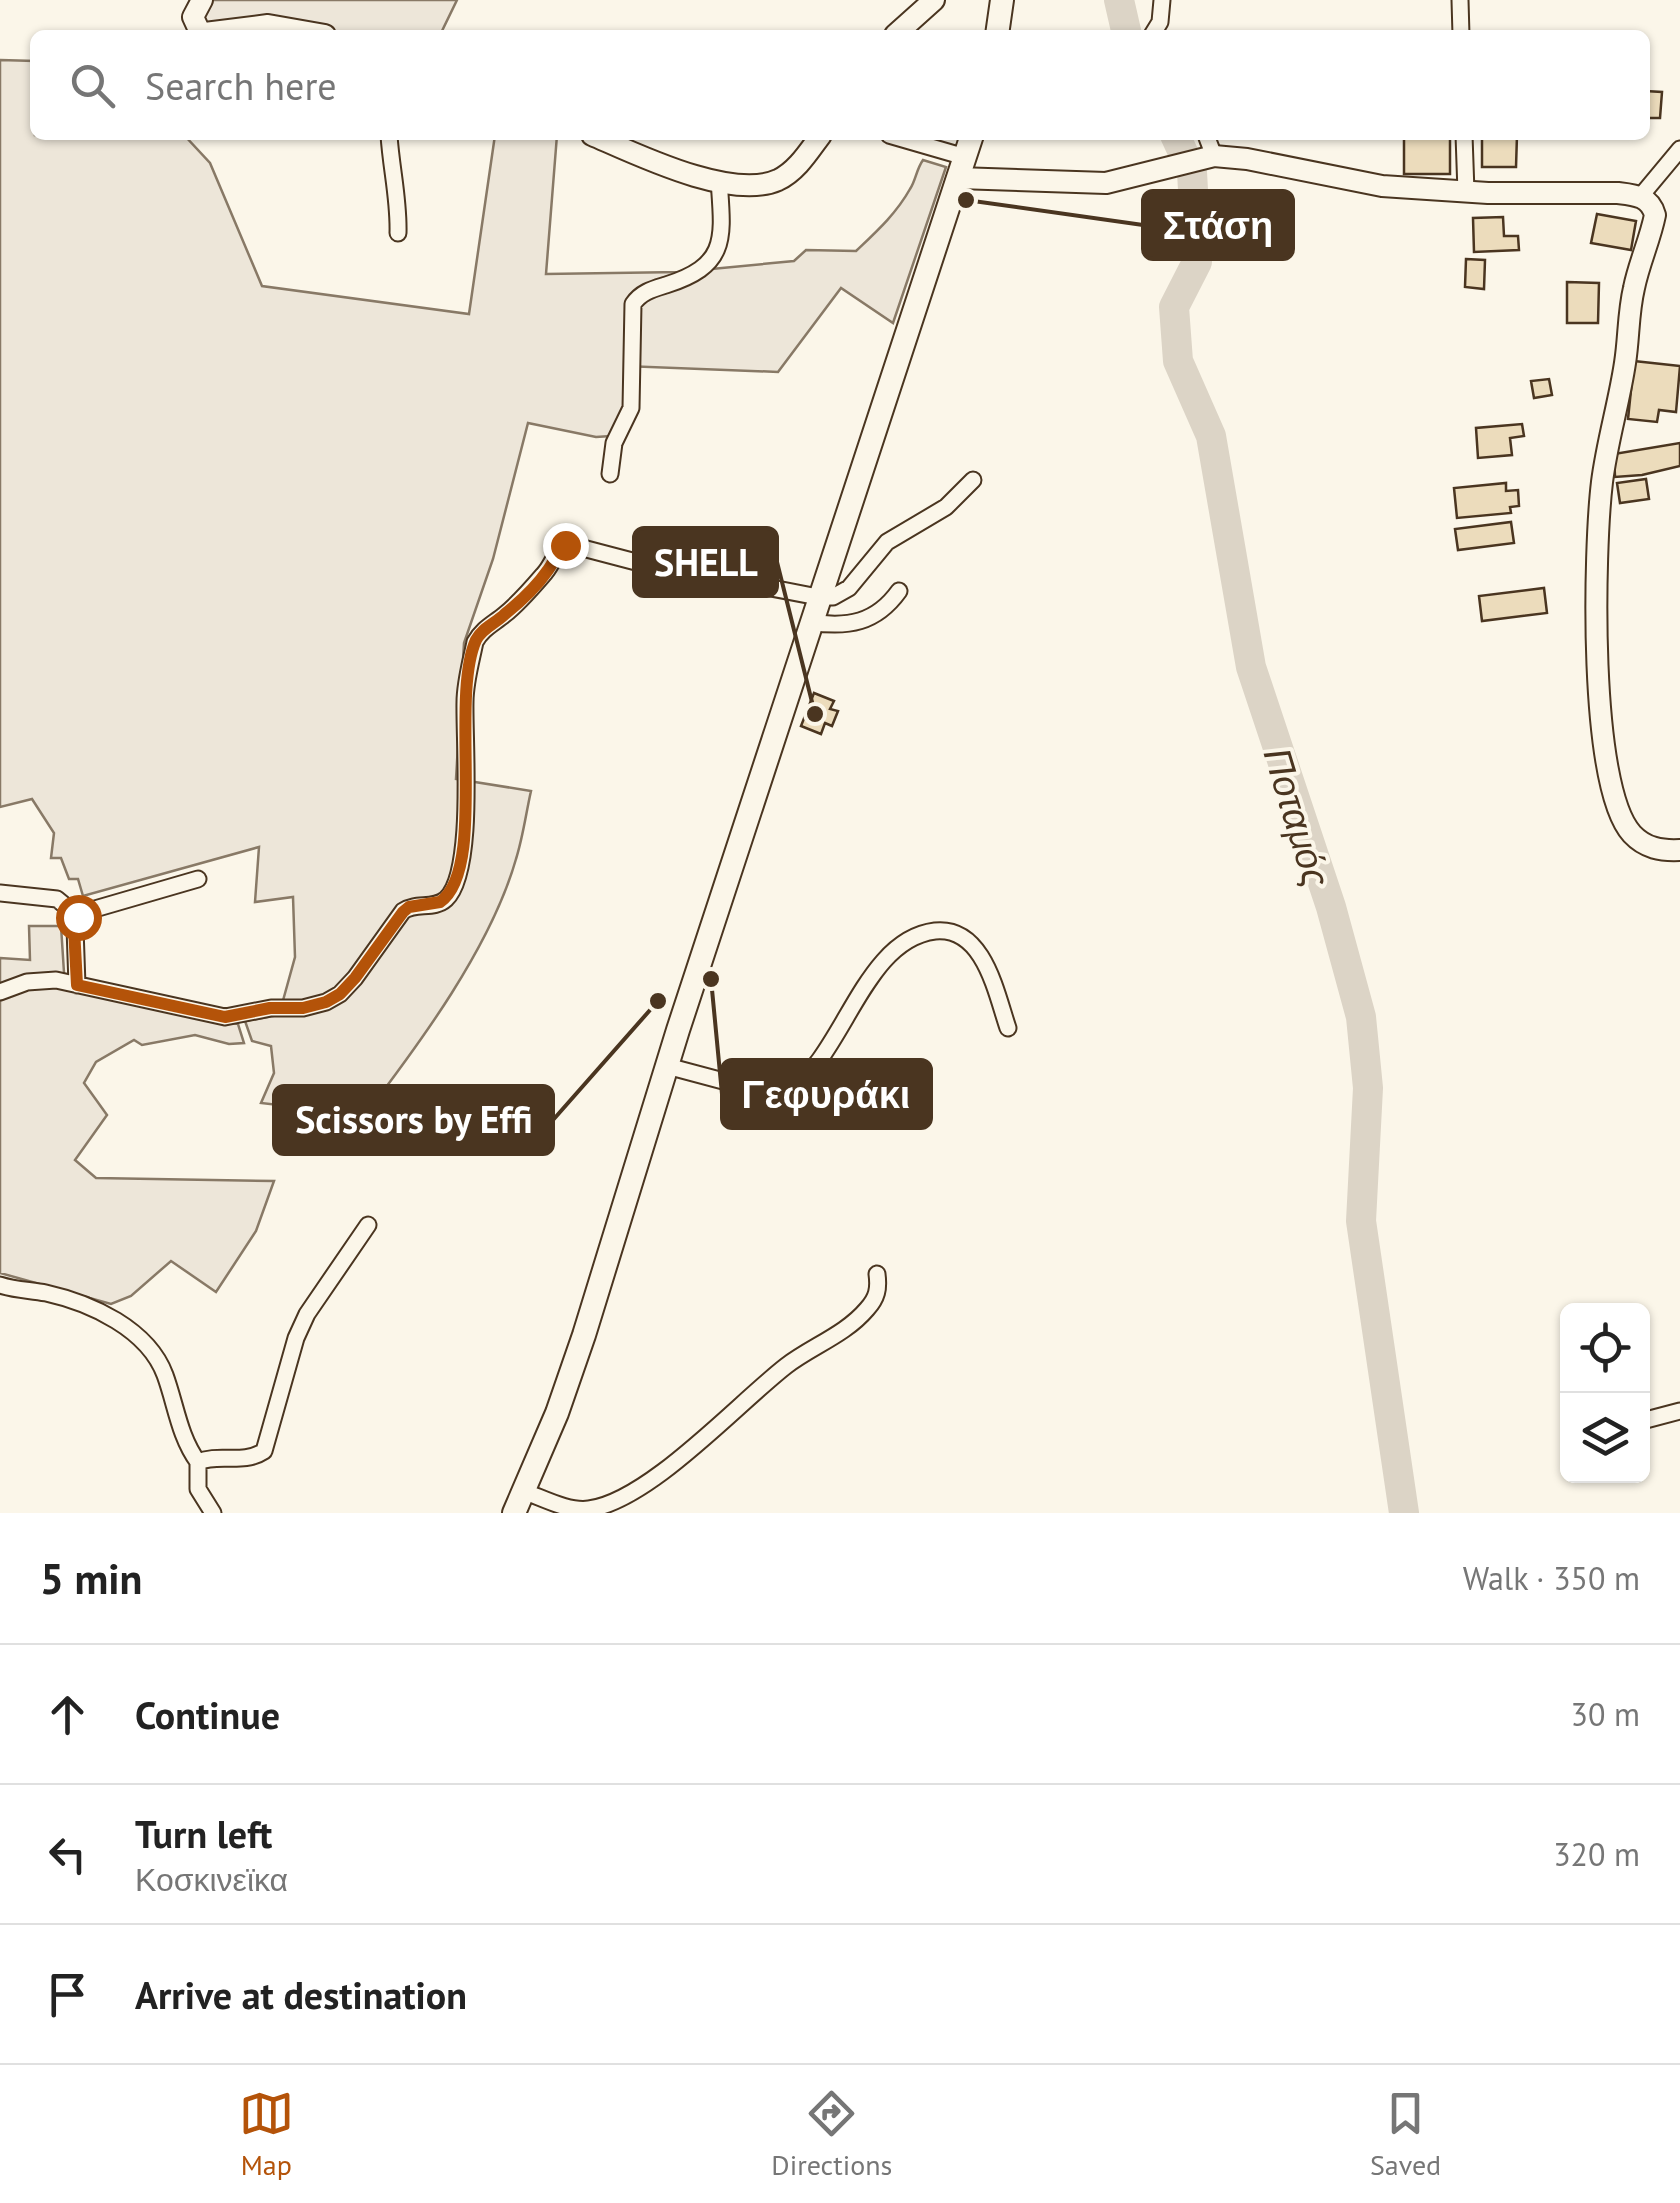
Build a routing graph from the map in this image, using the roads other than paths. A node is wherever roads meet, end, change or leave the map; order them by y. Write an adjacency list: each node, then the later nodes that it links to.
1 (202, 0): 6 (street)
2 (934, 0): 9 (street)
3 (1002, 0): 10 (main road)
4 (1162, 0): 11 (street)
5 (1460, 0): 12 (street)
6 (199, 30)
7 (233, 30): 8 (street)
8 (296, 30)
9 (901, 30)
10 (999, 30)
11 (1155, 30)
12 (1462, 30)
13 (390, 140): 25 (street)
14 (604, 140): 22 (street)
15 (817, 140): 22 (street)
16 (906, 140): 20 (street)
17 (1206, 140): 21 (street)
18 (1464, 140): 23 (street)
19 (1680, 149): 24 (street)
20 (965, 157): 21 (street); 29 (main road)
21 (1208, 157): 23 (street)
22 (719, 180): 26 (street)
23 (1466, 192): 24 (street)
24 (1640, 197): 31 (street)
25 (398, 232)
26 (610, 474)
27 (973, 480): 29 (street)
28 (900, 591): 30 (street)
29 (818, 597): 30 (main road); 35 (street)
30 (810, 622): 38 (main road)
31 (1680, 850)
32 (198, 879): 34 (street)
33 (0, 893): 34 (street)
34 (78, 917): 35 (street)
35 (77, 985): 36 (street)
36 (0, 992)
37 (1008, 1028): 38 (street)
38 (667, 1066): 45 (main road)
39 (368, 1225): 44 (street)
40 (877, 1274): 45 (street)
41 (0, 1285): 44 (street)
42 (1680, 1411): 43 (street)
43 (1650, 1418)
44 (198, 1462): 46 (street)
45 (518, 1502)
46 (213, 1513)

